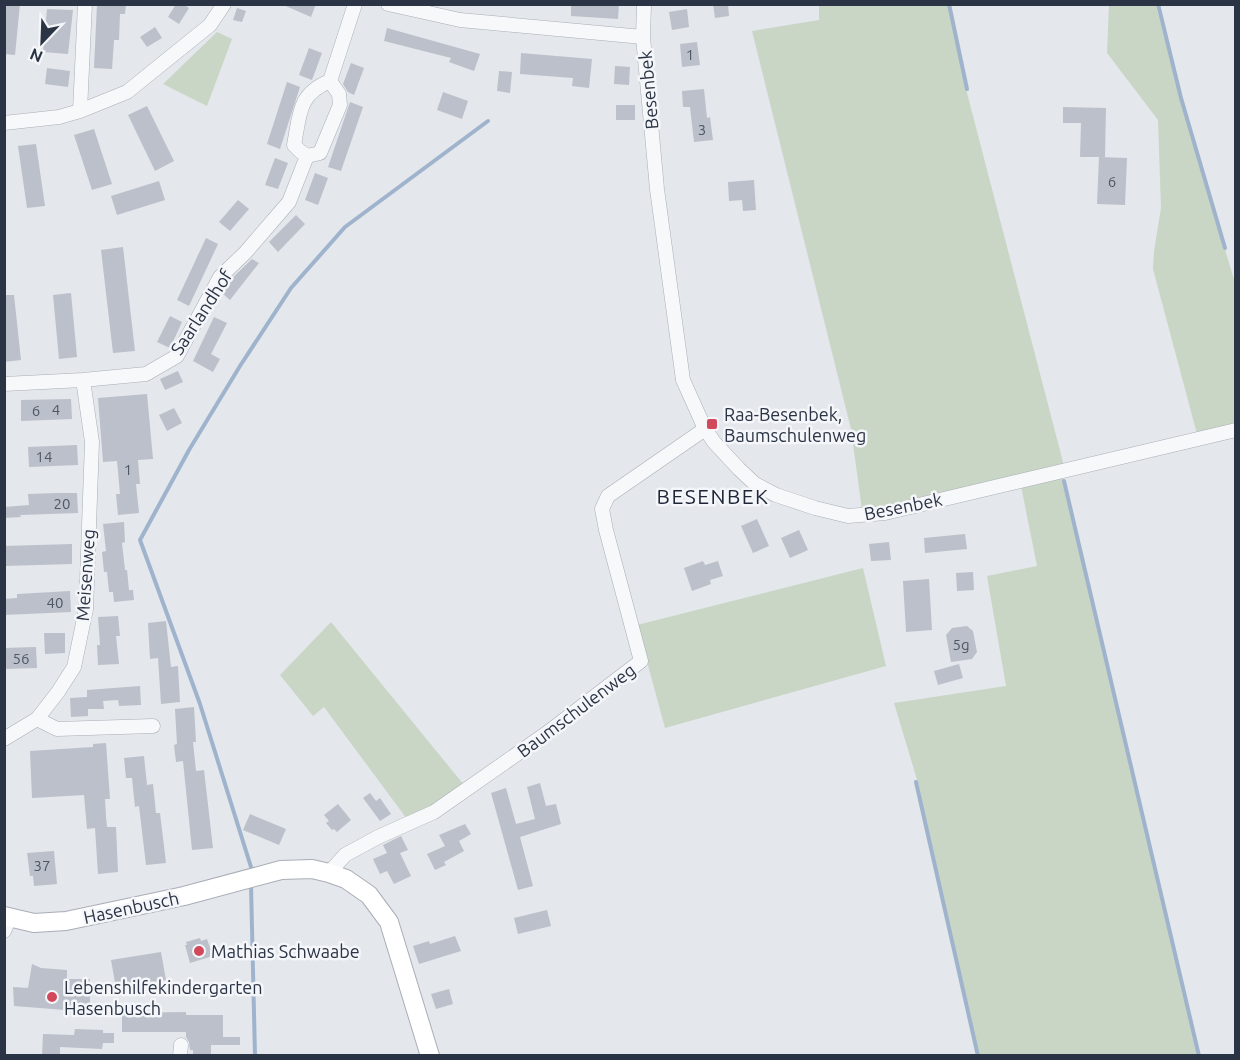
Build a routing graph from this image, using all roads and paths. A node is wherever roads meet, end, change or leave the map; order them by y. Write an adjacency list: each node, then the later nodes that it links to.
1 (85, 4): 8 (street)
2 (224, 4): 8 (street)
3 (355, 4): 7 (street)
4 (388, 4): 6 (street)
5 (644, 4): 6 (street, Besenbek)
6 (643, 37): 13 (street, Besenbek)
7 (330, 81): 10 (street, Saarlandhof); 10 (street)
8 (80, 111): 9 (street)
9 (4, 123)
10 (308, 156): 11 (street, Saarlandhof)
11 (83, 380): 12 (street, Saarlandhof); 15 (street, Meisenweg)
12 (4, 384)
13 (705, 429): 14 (street, Besenbek); 18 (street, Baumschulenweg)
14 (1236, 430)
15 (37, 719): 16 (street); 17 (street, Meisenweg)
16 (153, 726)
17 (4, 740)
18 (329, 873): 19 (main road, Hasenbusch); 20 (main road, Hasenbusch)
19 (6, 922)
20 (430, 1056)

